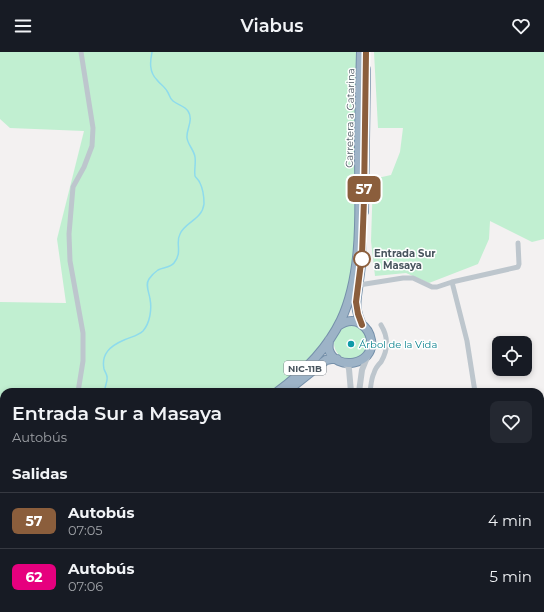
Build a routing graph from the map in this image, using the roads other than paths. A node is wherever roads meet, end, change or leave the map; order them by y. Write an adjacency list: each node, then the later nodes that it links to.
1 (81, 52): 13 (street)
2 (361, 52): 9 (highway, Carretera a Catarina / NIC-11B)
3 (366, 52): 6 (highway, Carretera a Catarina)
4 (518, 244): 5 (street)
5 (452, 282): 6 (street); 19 (street)
6 (359, 285): 7 (highway, Carretera a Catarina)
7 (362, 325): 9 (highway); 11 (highway)
8 (381, 325): 18 (street)
9 (338, 326): 10 (highway, NIC-11B)
10 (329, 340): 12 (highway, NIC-11B); 14 (highway, NIC-11B)
11 (368, 355): 12 (highway, NIC-11B); 17 (street)
12 (340, 361): 15 (highway, NIC-11B); 16 (street)
13 (79, 388)
14 (282, 388)
15 (290, 388)
16 (351, 388)
17 (360, 388)
18 (370, 388)
19 (474, 388)

